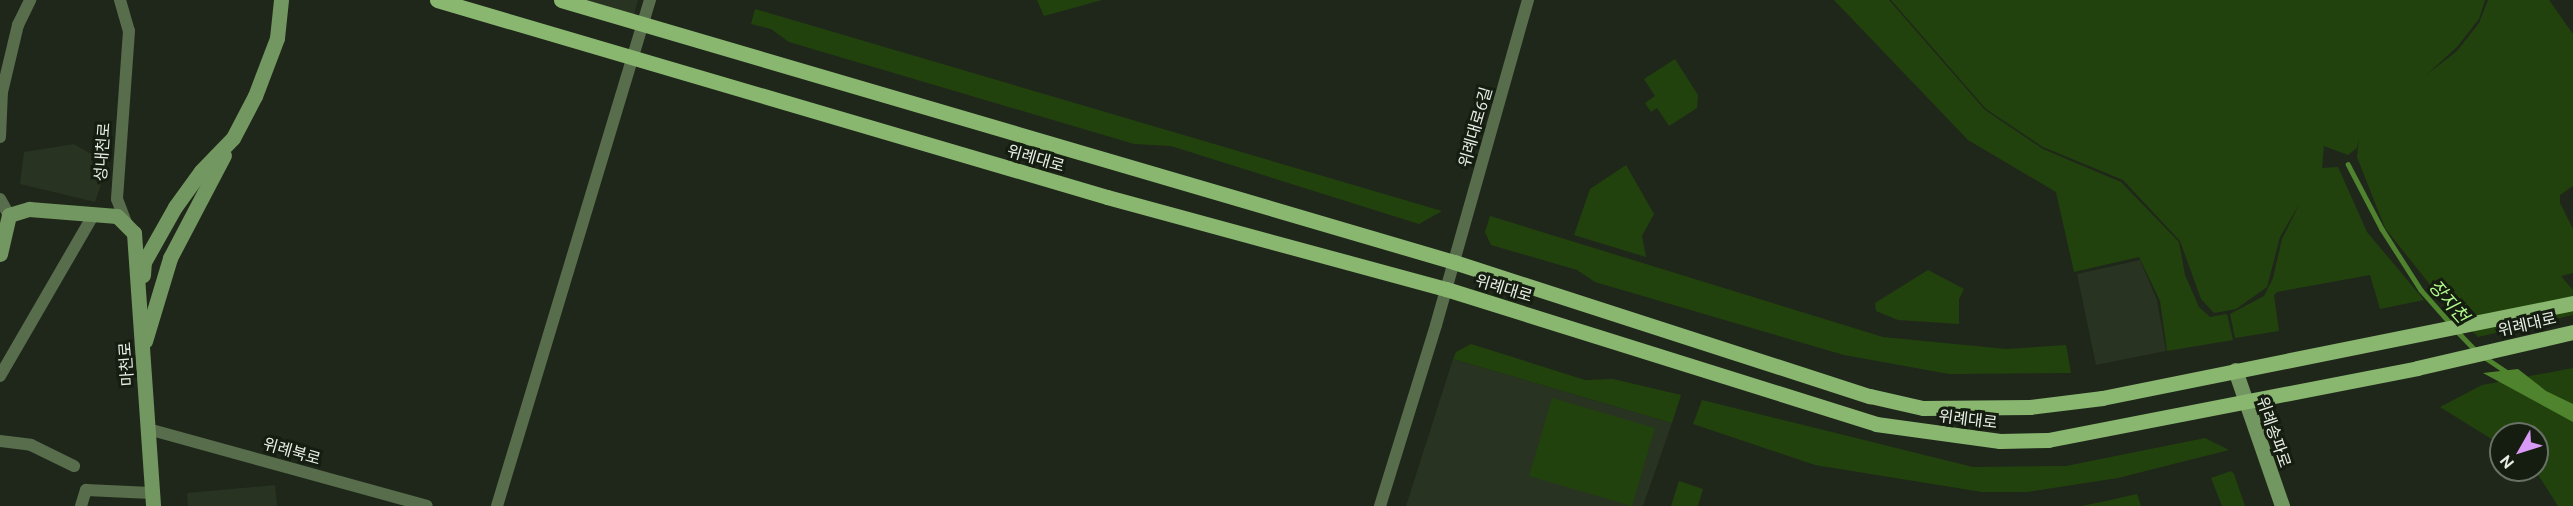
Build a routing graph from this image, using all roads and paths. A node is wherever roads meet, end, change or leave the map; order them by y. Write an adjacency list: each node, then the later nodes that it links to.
1 (30, 0): 10 (street)
2 (120, 0): 15 (street, 성내천로)
3 (281, 0): 11 (main road)
4 (437, 0): 9 (main road, 위례대로)
5 (561, 0): 8 (main road, 위례대로)
6 (650, 0): 8 (street)
7 (1528, 0): 17 (street, 위례대로6길)
8 (643, 25): 9 (street); 17 (main road, 위례대로)
9 (634, 60): 18 (main road, 위례대로); 32 (street)
10 (0, 137)
11 (233, 138): 20 (main road); 22 (main road)
12 (0, 199): 13 (street)
13 (9, 214): 14 (main road); 16 (main road)
14 (94, 214): 15 (main road); 24 (street)
15 (126, 222): 20 (main road, 마천로)
16 (0, 254)
17 (1454, 262): 18 (street, 위례대로6길); 23 (main road, 위례대로)
18 (1446, 289): 25 (main road, 위례대로); 33 (street, 위례대로6길)
19 (2573, 303): 23 (main road, 위례대로)
20 (141, 314): 22 (main road, 마천로)
21 (2573, 332): 25 (main road, 위례대로)
22 (143, 347): 26 (main road, 마천로)
23 (2235, 370): 25 (main road, 위례송파로)
24 (0, 376)
25 (2245, 403): 34 (main road, 위례송파로)
26 (148, 429): 29 (main road, 마천로); 31 (street, 위례북로)
27 (0, 441): 28 (street)
28 (74, 466)
29 (152, 500): 30 (street)
30 (81, 506)
31 (427, 506)
32 (497, 506)
33 (1380, 506)
34 (2282, 506)

